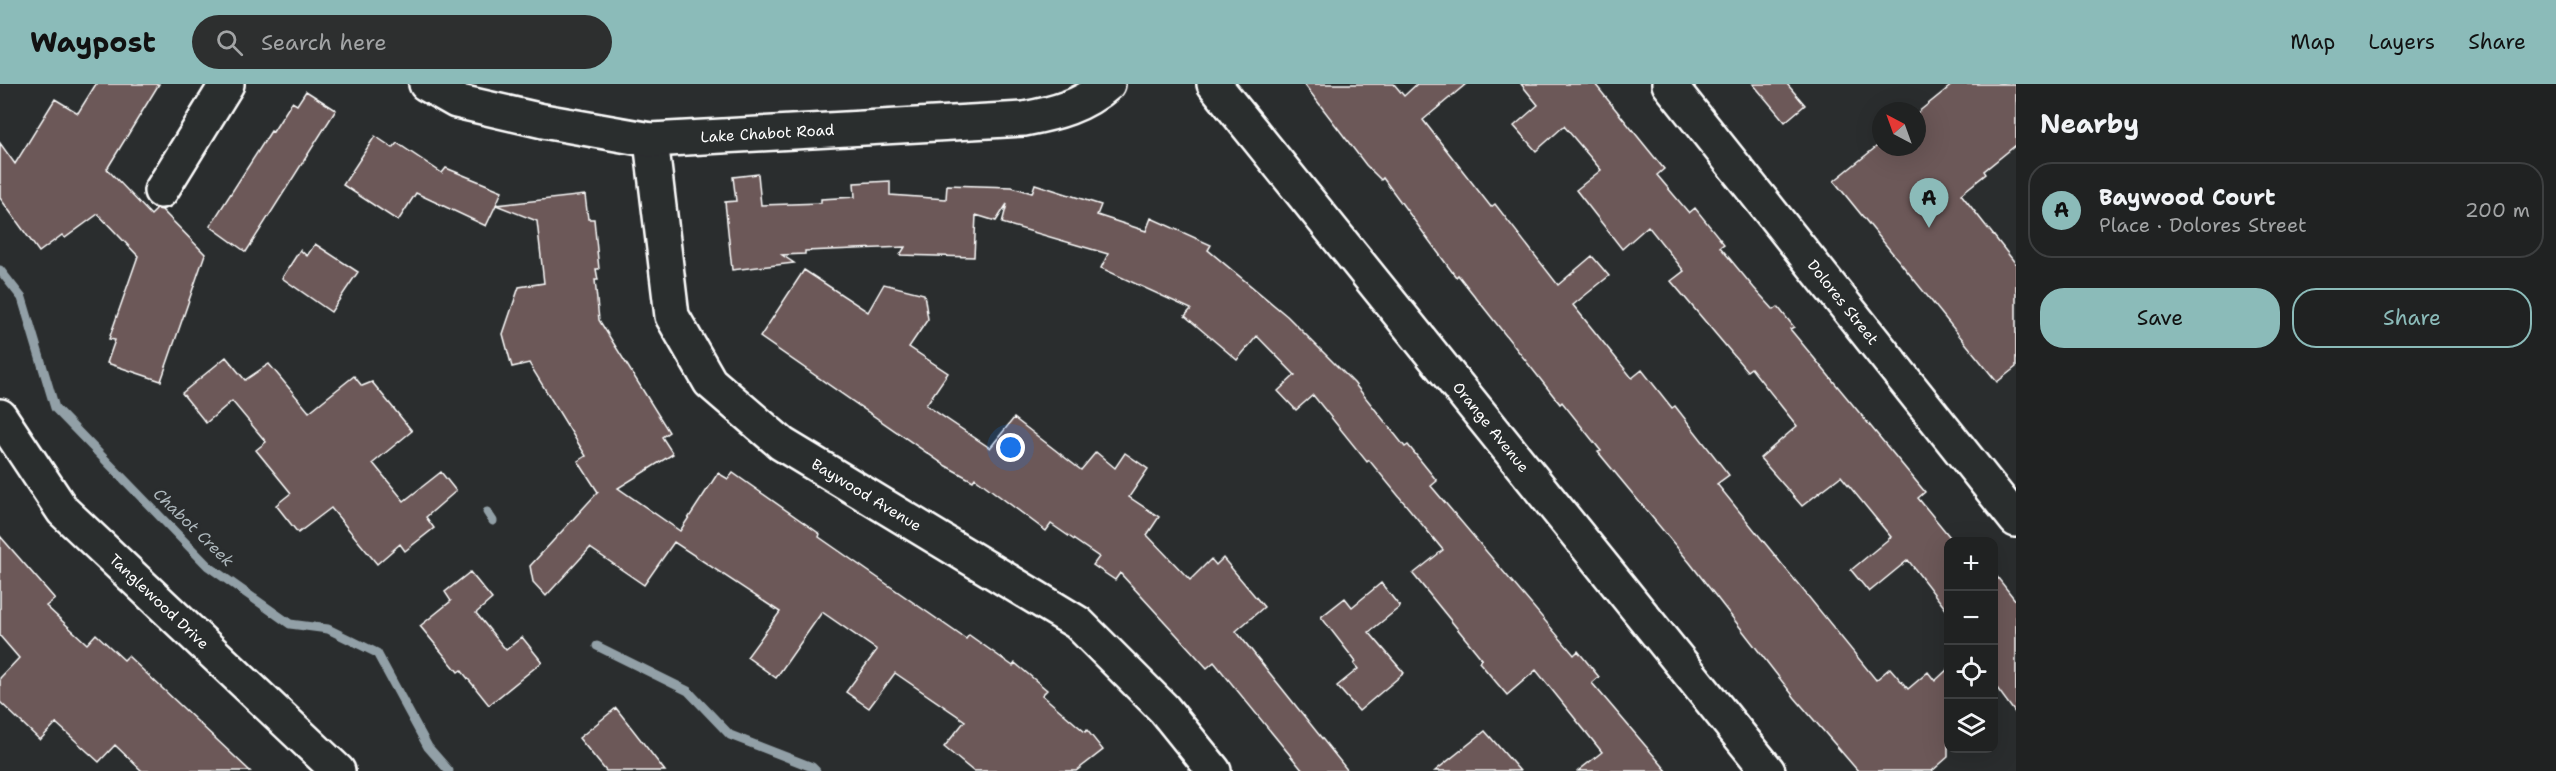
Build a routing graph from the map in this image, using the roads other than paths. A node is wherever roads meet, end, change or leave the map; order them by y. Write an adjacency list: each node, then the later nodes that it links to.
1 (227, 84): 7 (street)
2 (426, 84): 6 (street, Lake Chabot Road)
3 (1108, 84): 6 (street, Lake Chabot Road)
4 (1214, 84): 12 (street, Orange Avenue)
5 (1669, 84): 9 (street, Dolores Street)
6 (651, 140): 11 (street, Baywood Avenue)
7 (161, 191)
8 (0, 416): 10 (street, Tanglewood Drive)
9 (2016, 520)
10 (338, 771)
11 (1214, 771)
12 (1768, 771)

